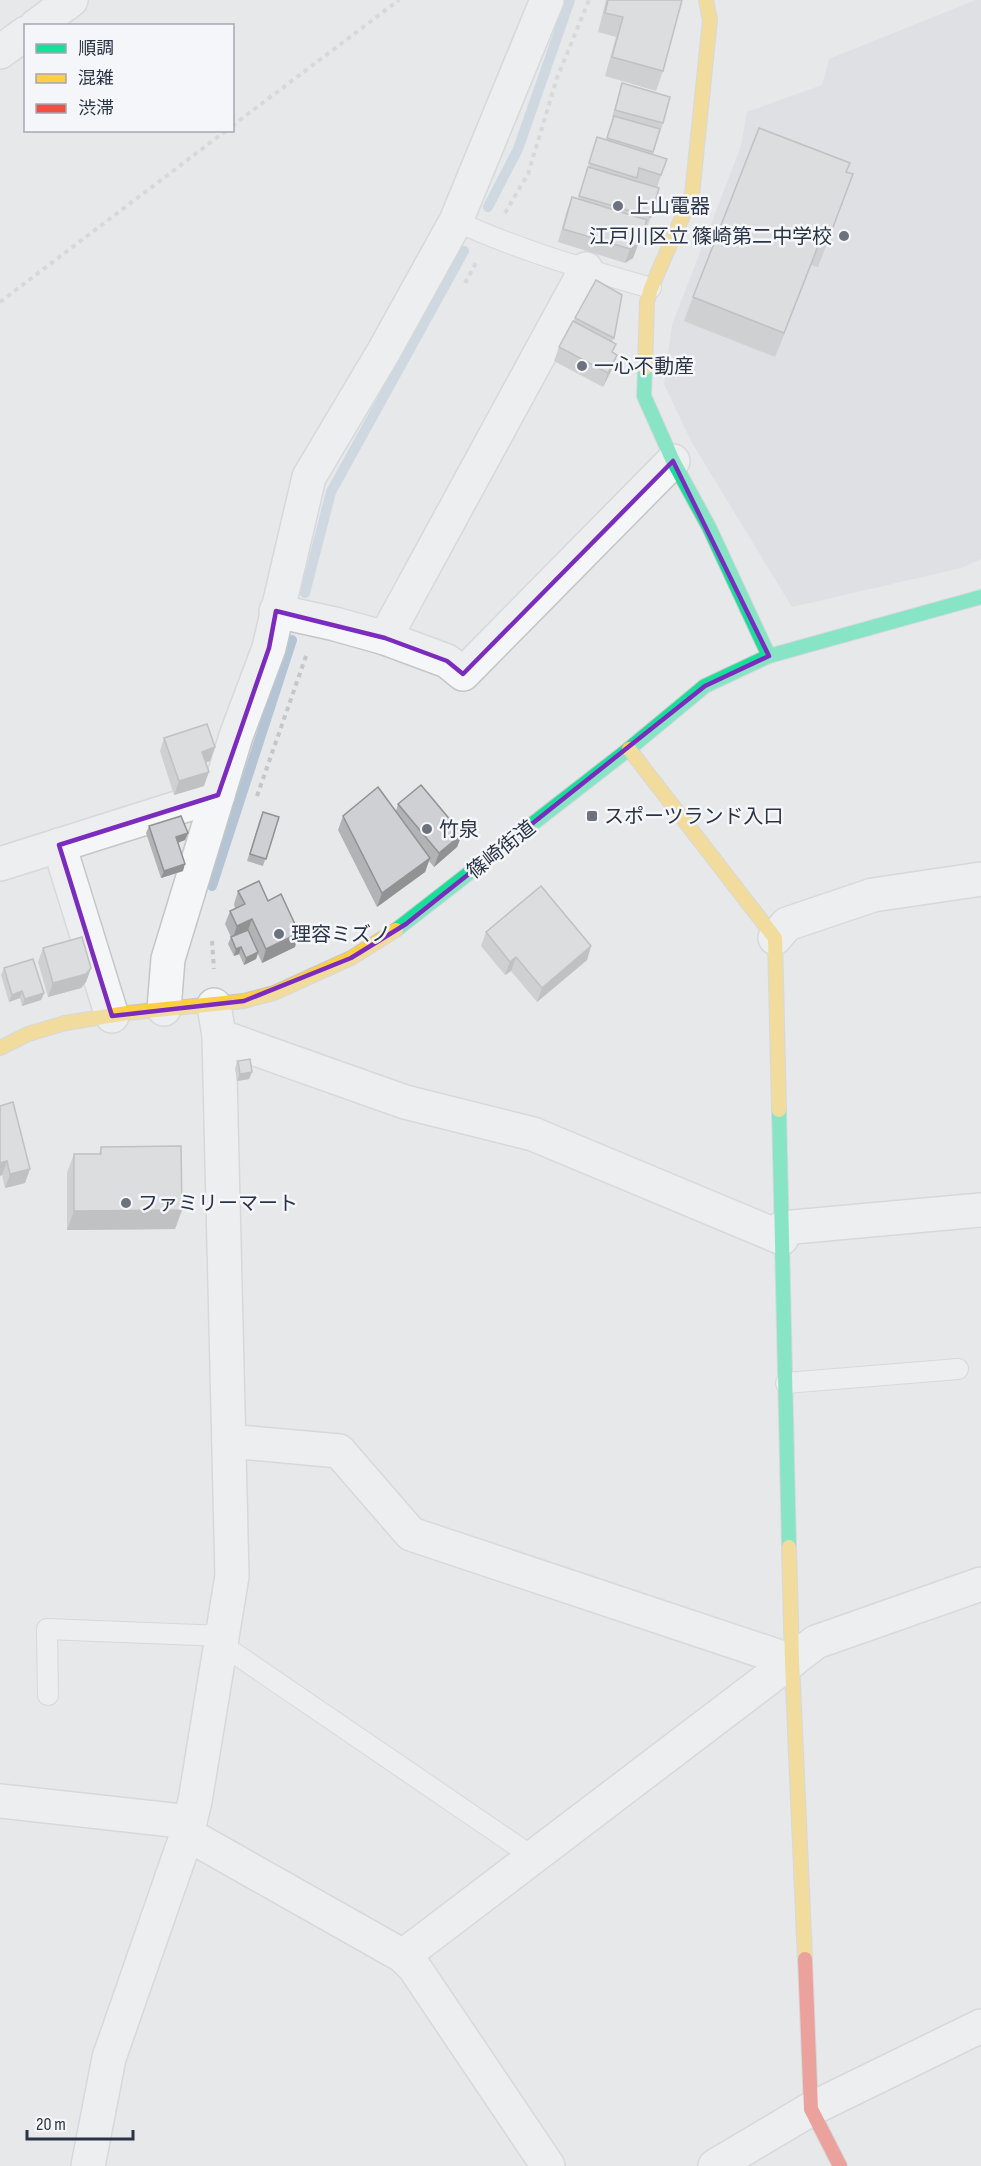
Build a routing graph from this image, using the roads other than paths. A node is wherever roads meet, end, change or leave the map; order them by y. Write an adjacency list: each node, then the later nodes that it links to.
1 (547, 0): 7 (street)
2 (706, 0): 9 (street)
3 (68, 1): 4 (street)
4 (39, 24)
5 (24, 34): 6 (street)
6 (0, 52)
7 (456, 220): 8 (lane); 12 (street)
8 (586, 269): 9 (lane); 13 (street)
9 (651, 288): 10 (street)
10 (673, 461): 13 (street); 14 (street)
11 (981, 597): 14 (street, 篠崎街道)
12 (276, 611): 13 (street); 16 (street)
13 (385, 638)
14 (770, 656): 15 (street, 篠崎街道)
15 (629, 749): 20 (street); 21 (street, 篠崎街道)
16 (218, 795): 17 (street); 22 (street)
17 (59, 845): 18 (street); 23 (street)
18 (0, 864)
19 (981, 879): 20 (street)
20 (775, 938): 26 (street)
21 (216, 1005): 22 (street, 篠崎街道); 26 (street); 29 (street)
22 (164, 1010): 23 (street, 篠崎街道)
23 (112, 1016): 24 (street, 篠崎街道)
24 (1, 1044)
25 (981, 1210): 26 (street)
26 (782, 1233): 28 (street)
27 (958, 1369): 28 (lane)
28 (786, 1383): 32 (street)
29 (229, 1441): 31 (street); 32 (street)
30 (981, 1584): 32 (street)
31 (222, 1640): 33 (lane); 35 (street); 36 (lane)
32 (792, 1661): 36 (street); 39 (street)
33 (48, 1695)
34 (0, 1801): 35 (street)
35 (188, 1828): 37 (street); 40 (street)
36 (533, 1857): 37 (street)
37 (403, 1956): 41 (street)
38 (981, 2026): 39 (street)
39 (811, 2109): 42 (street); 43 (street)
40 (88, 2166)
41 (548, 2166)
42 (716, 2166)
43 (840, 2166)

